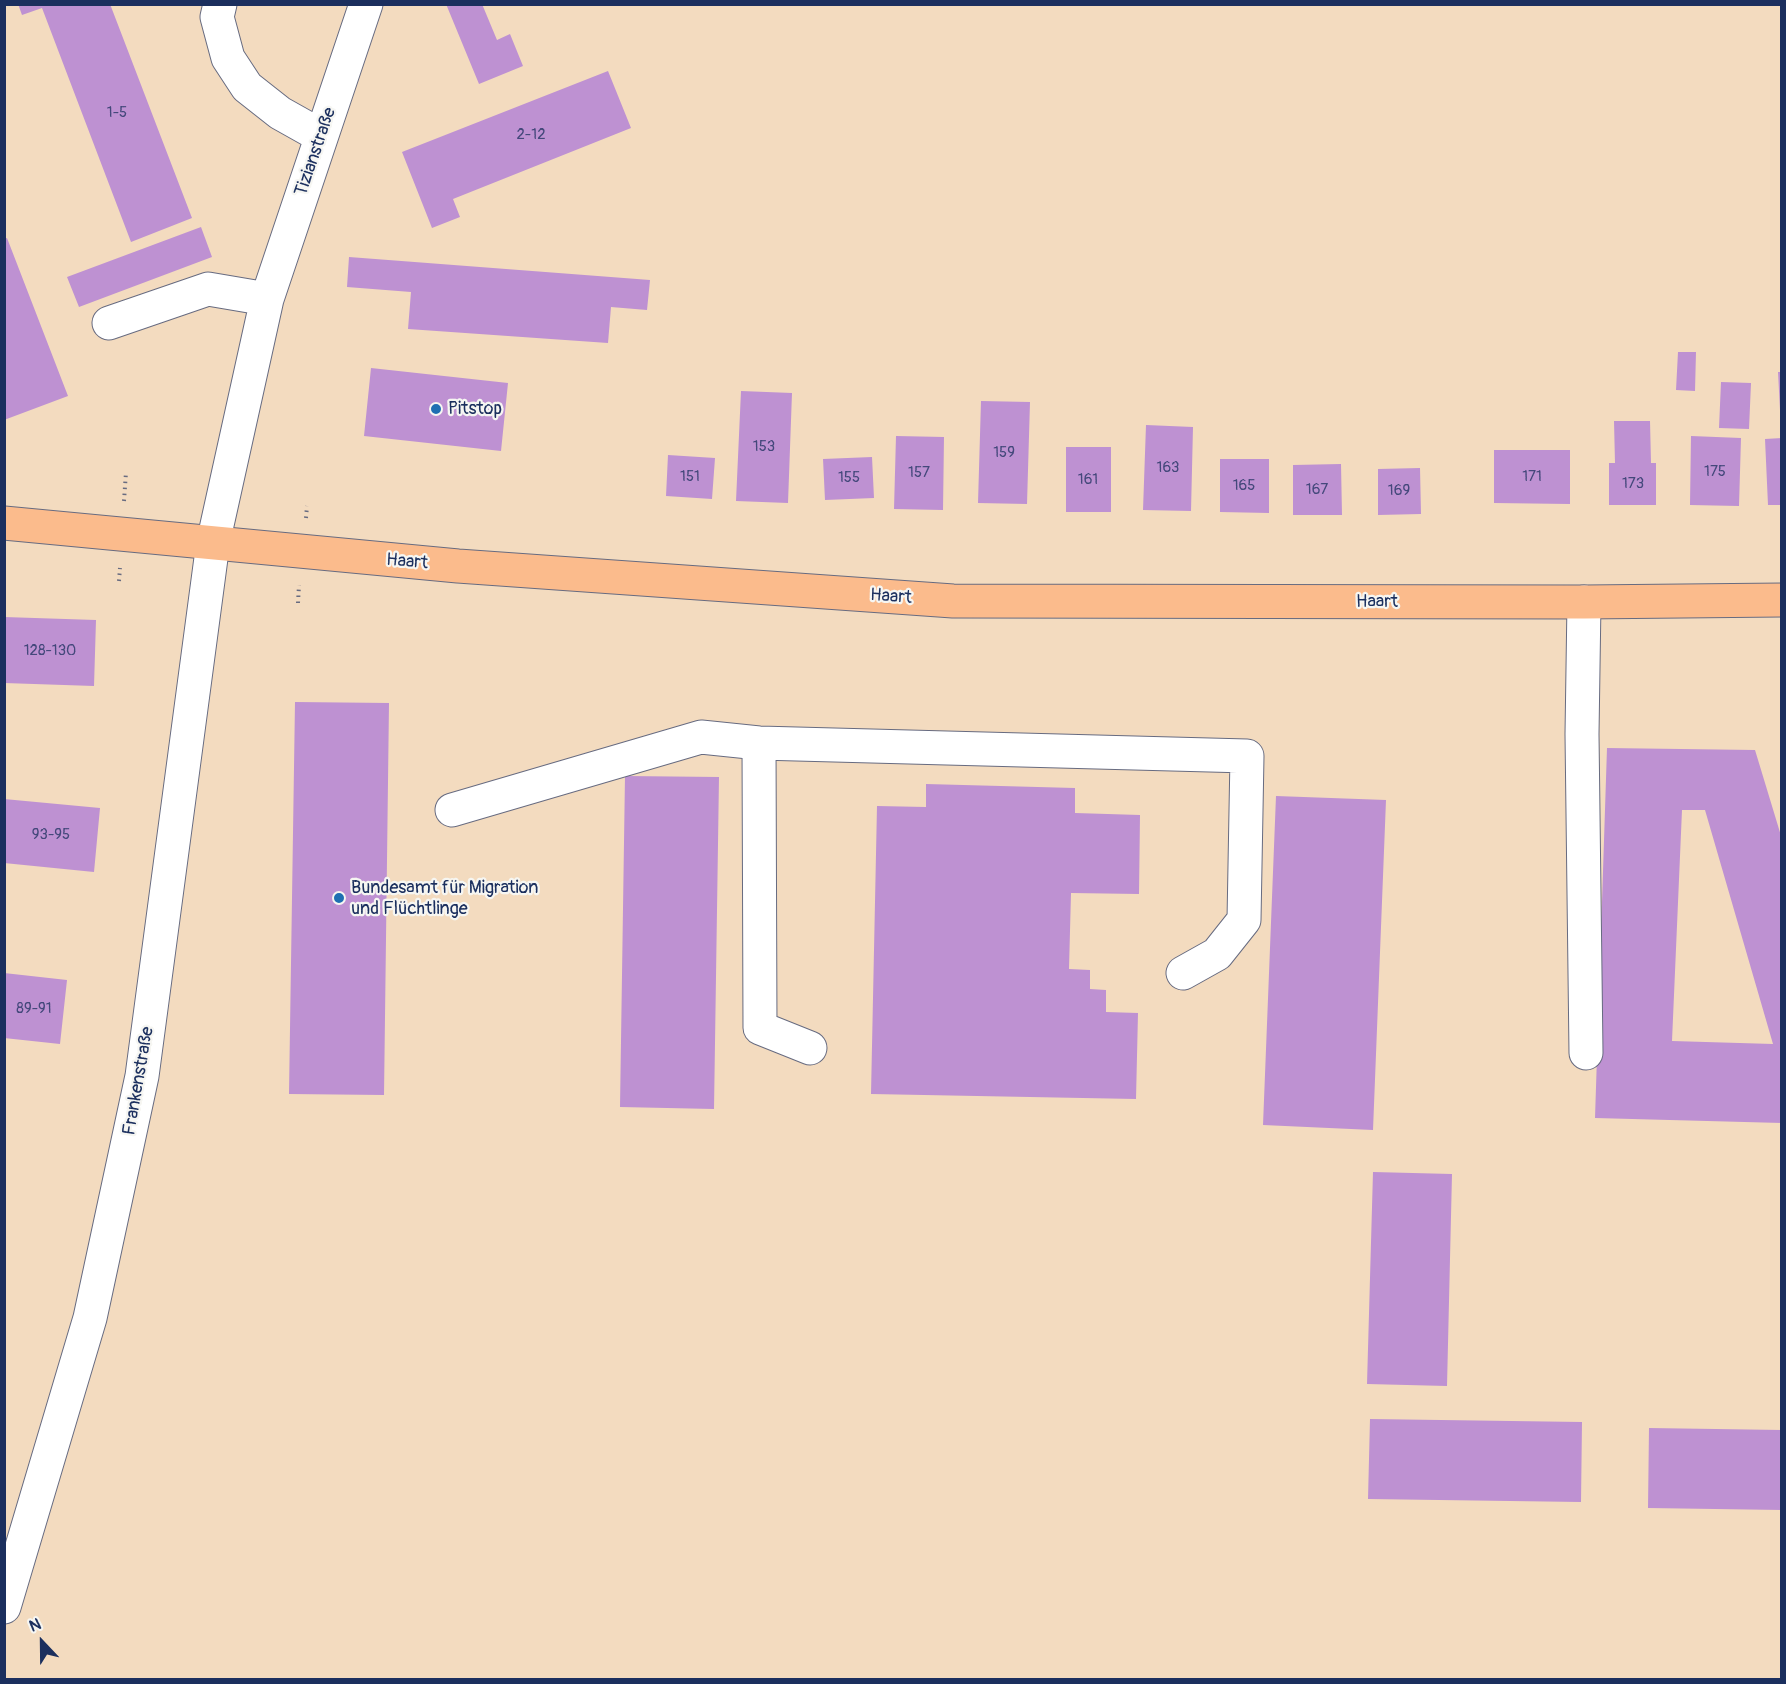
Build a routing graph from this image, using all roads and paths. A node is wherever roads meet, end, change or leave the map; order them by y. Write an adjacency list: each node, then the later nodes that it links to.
1 (220, 4): 3 (street)
2 (366, 4): 3 (street, Tizianstraße)
3 (321, 136): 4 (street, Tizianstraße)
4 (267, 299): 5 (street); 7 (street, Tizianstraße)
5 (110, 323)
6 (4, 523): 7 (main road, Haart)
7 (213, 543): 9 (main road, Haart); 15 (street, Frankenstraße)
8 (1782, 600): 9 (main road, Haart)
9 (1584, 602): 14 (street)
10 (759, 743): 11 (street); 12 (street); 13 (street)
11 (452, 810)
12 (1183, 973)
13 (810, 1048)
14 (1586, 1053)
15 (6, 1594)

